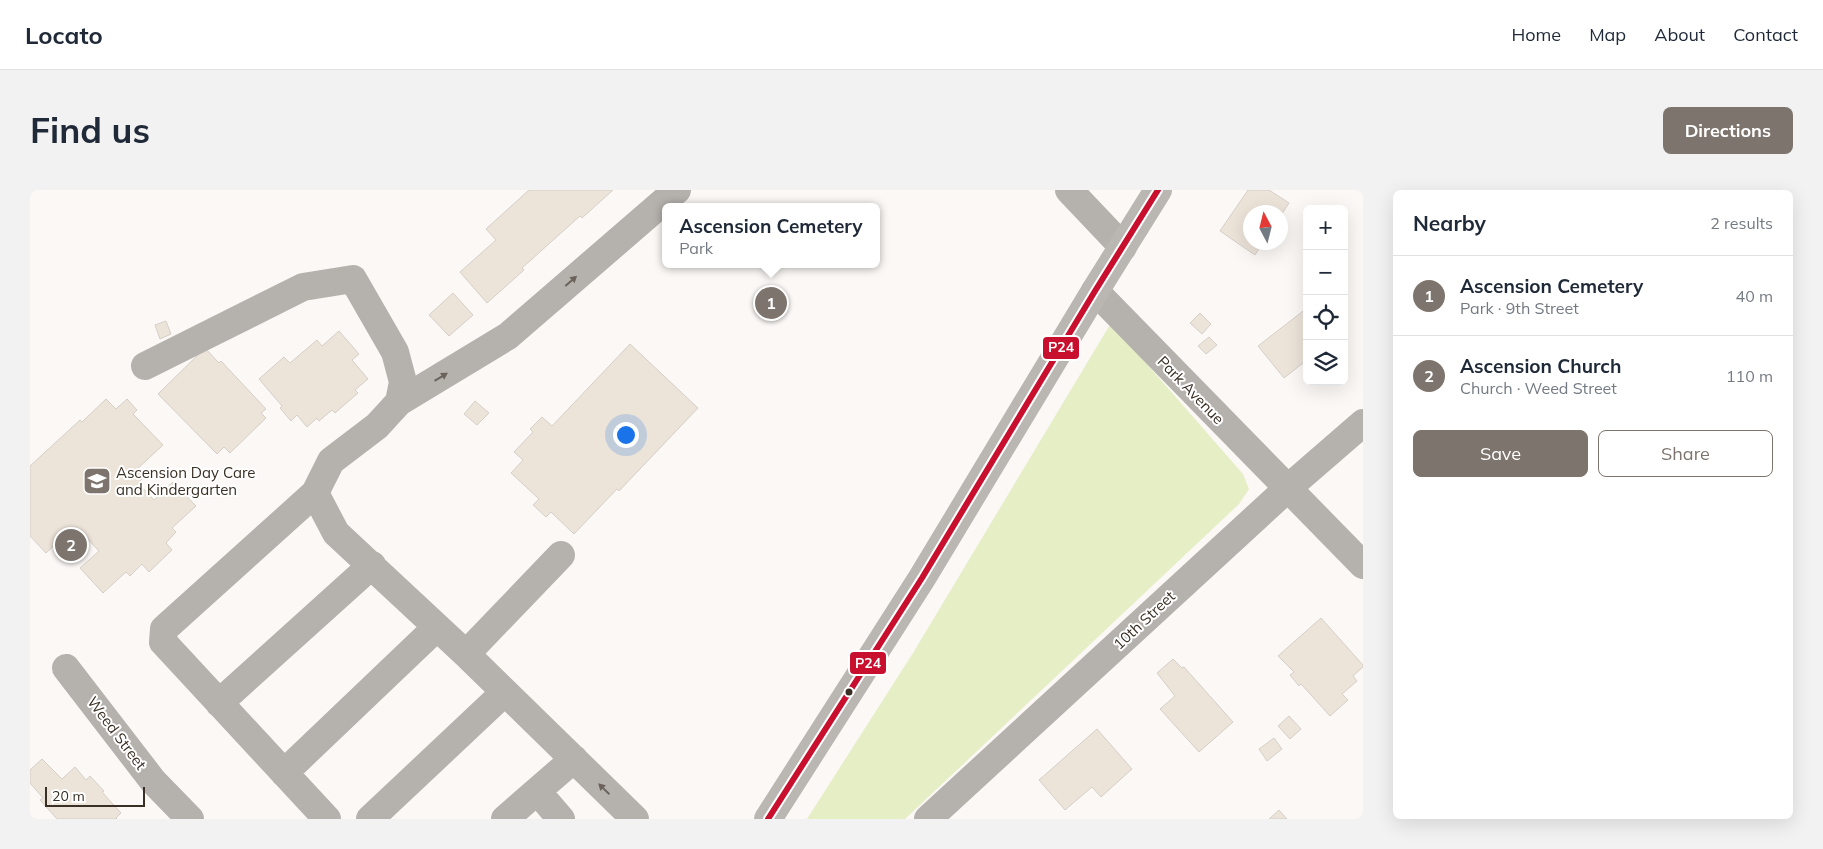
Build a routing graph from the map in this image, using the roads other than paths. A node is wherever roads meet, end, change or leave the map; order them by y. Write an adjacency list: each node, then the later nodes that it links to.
1 (677, 190): 7 (street, one-way to 1)
2 (1069, 190): 4 (street)
3 (1158, 190): 4 (main road)
4 (1123, 247): 5 (main road)
5 (1095, 291): 9 (street, Park Avenue); 28 (main road)
6 (145, 366): 7 (street)
7 (399, 402): 10 (street)
8 (1363, 422): 9 (street, 10th Street)
9 (1288, 488): 13 (street, Park Avenue); 29 (street, 10th Street)
10 (315, 493): 12 (street); 18 (street)
11 (561, 555): 15 (street)
12 (372, 565): 14 (street); 18 (street)
13 (1363, 565)
14 (438, 627): 15 (street); 20 (street)
15 (466, 654): 17 (street)
16 (66, 668): 22 (street, Weed Street)
17 (505, 692): 19 (street); 24 (street)
18 (219, 703): 20 (street)
19 (574, 760): 21 (street); 27 (street, one-way to 19)
20 (284, 773): 23 (street)
21 (537, 792): 25 (street); 26 (street)
22 (190, 819)
23 (327, 819)
24 (370, 819)
25 (505, 819)
26 (561, 819)
27 (635, 819)
28 (768, 819)
29 (928, 819)

